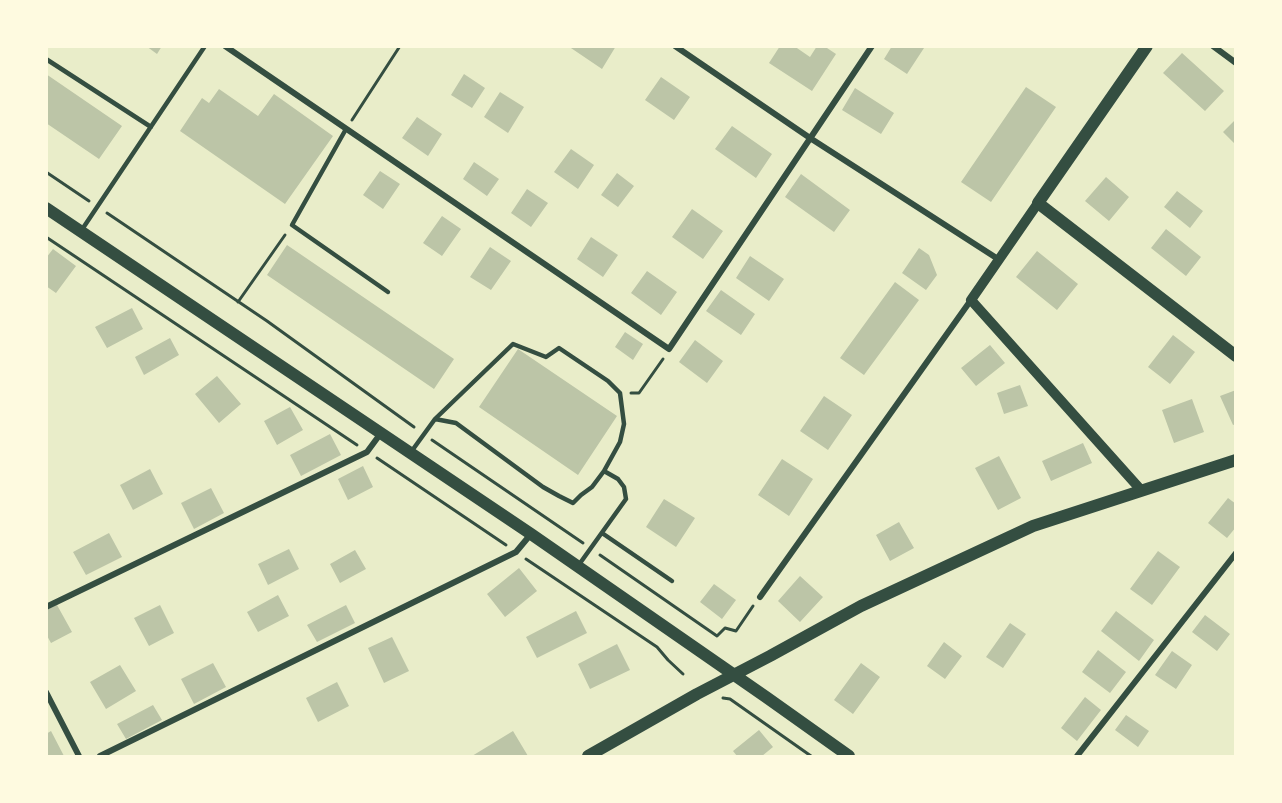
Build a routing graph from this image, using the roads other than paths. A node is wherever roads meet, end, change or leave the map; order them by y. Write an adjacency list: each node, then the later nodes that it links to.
1 (205, 46): 9 (lane)
2 (225, 46): 10 (street)
3 (675, 46): 11 (street)
4 (872, 46): 11 (street)
5 (1147, 46): 12 (main road)
6 (1213, 46): 8 (street)
7 (46, 58): 9 (lane)
8 (1236, 63)
9 (151, 127): 14 (lane)
10 (346, 129): 11 (street); 16 (lane)
11 (810, 138): 15 (street)
12 (1038, 203): 15 (street); 18 (main road)
13 (46, 208): 14 (main road)
14 (81, 231): 20 (main road)
15 (998, 259): 17 (street)
16 (388, 292)
17 (971, 300): 24 (street); 30 (street)
18 (1236, 356)
19 (435, 419): 21 (lane); 23 (lane); 23 (lane)
20 (381, 433): 21 (main road); 31 (street)
21 (411, 453): 26 (main road)
22 (1236, 460): 24 (main road)
23 (604, 471): 25 (lane)
24 (1141, 490): 32 (main road)
25 (602, 533): 28 (lane); 29 (lane)
26 (531, 534): 28 (main road); 35 (street)
27 (1236, 553): 38 (street)
28 (578, 566): 32 (main road)
29 (672, 581)
30 (760, 597)
31 (46, 607)
32 (734, 675): 36 (main road); 37 (main road)
33 (46, 692): 34 (street)
34 (79, 756)
35 (100, 756)
36 (588, 756)
37 (849, 756)
38 (1077, 756)

